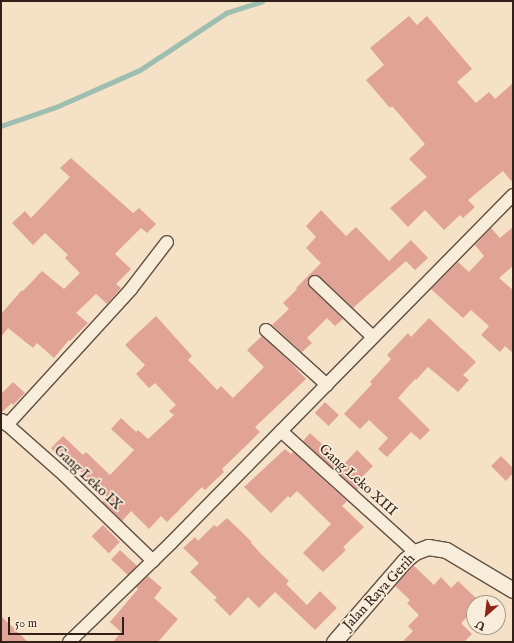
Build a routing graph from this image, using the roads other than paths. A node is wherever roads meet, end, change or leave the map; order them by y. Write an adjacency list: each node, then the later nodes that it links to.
1 (513, 194): 5 (street)
2 (167, 242): 7 (street)
3 (315, 282): 5 (street)
4 (266, 330): 6 (street)
5 (373, 337): 6 (street)
6 (327, 385): 8 (street)
7 (4, 422): 10 (street, Gang Leko IX)
8 (281, 431): 9 (street, Gang Leko XIII); 10 (street)
9 (415, 552): 11 (street, Jalan Raya Gerih); 13 (street, Jalan Raya Gerih)
10 (153, 561): 12 (street)
11 (513, 590)
12 (69, 642)
13 (334, 642)

